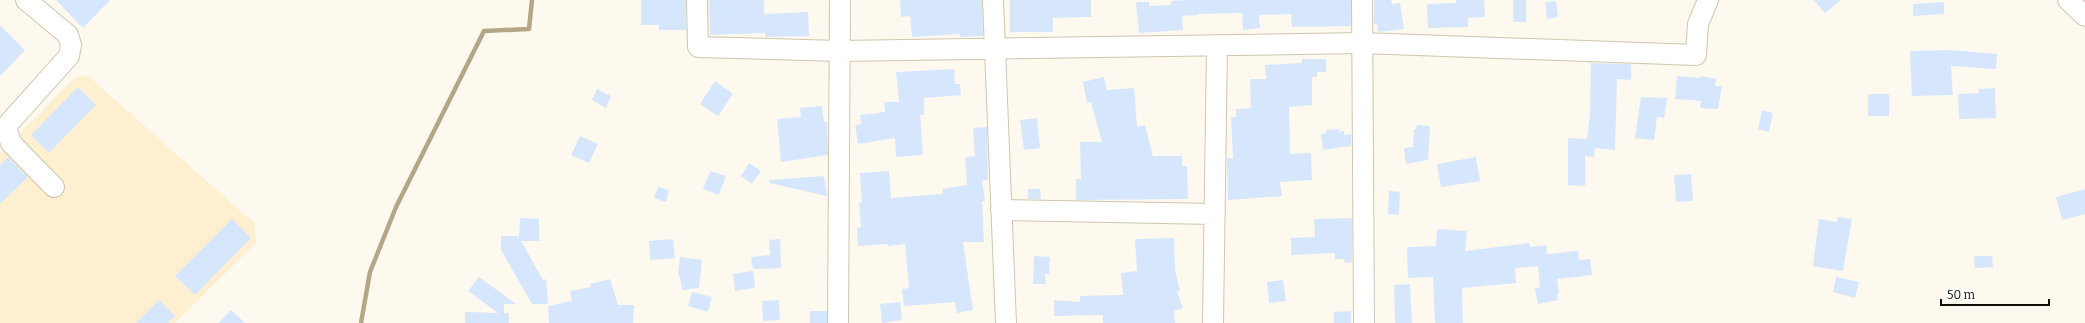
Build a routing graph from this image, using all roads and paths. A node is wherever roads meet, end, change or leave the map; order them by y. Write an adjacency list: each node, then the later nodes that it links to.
1 (26, 0): 13 (street)
2 (697, 0): 12 (street)
3 (840, 0): 12 (street)
4 (993, 0): 11 (street)
5 (1362, 0): 9 (street)
6 (1708, 0): 9 (street)
7 (2068, 0): 8 (street)
8 (2085, 16)
9 (1362, 43): 10 (street); 20 (street)
10 (1217, 45): 11 (street); 16 (street)
11 (994, 48): 12 (street); 15 (street)
12 (840, 51): 17 (street)
13 (3, 130): 14 (street)
14 (54, 187)
15 (1001, 210): 16 (street); 18 (street)
16 (1215, 214): 19 (street)
17 (838, 323)
18 (1006, 323)
19 (1213, 323)
20 (1364, 323)

